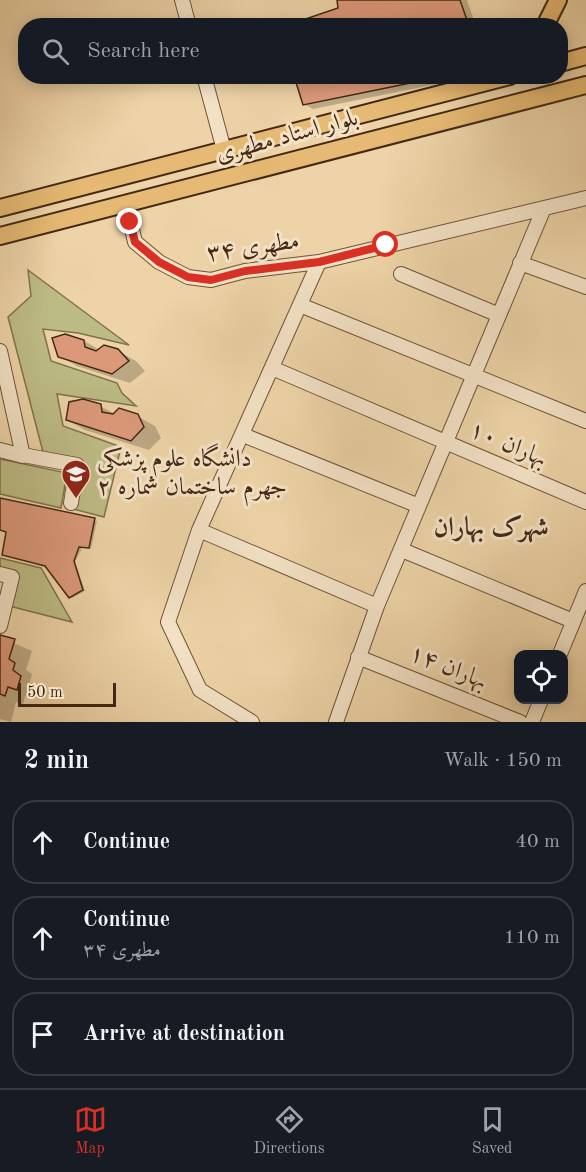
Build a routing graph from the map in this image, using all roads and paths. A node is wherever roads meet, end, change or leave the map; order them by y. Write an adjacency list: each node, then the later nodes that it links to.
1 (182, 0): 3 (street)
2 (558, 0): 4 (main road)
3 (187, 18)
4 (549, 18)
5 (586, 56): 6 (main road)
6 (568, 61)
7 (206, 84): 10 (street)
8 (480, 84): 10 (main road, بلوار استاد مطهری)
9 (586, 85): 12 (main road, بلوار استاد مطهری)
10 (224, 150): 13 (main road, بلوار استاد مطهری)
11 (586, 198): 14 (street, مطهری ۳۴)
12 (126, 204): 15 (main road, بلوار استاد مطهری); 16 (street, مطهری ۳۴)
13 (0, 208)
14 (544, 208): 16 (street, مطهری ۳۴); 17 (street)
15 (0, 236)
16 (319, 262): 20 (street)
17 (520, 263): 19 (street); 21 (street)
18 (401, 274): 21 (street)
19 (586, 288)
20 (300, 305): 23 (street); 24 (street)
21 (499, 315): 24 (street)
22 (0, 351): 25 (street)
23 (272, 368): 27 (street); 28 (street, بهاران ۱۰)
24 (474, 376): 26 (street); 28 (street)
25 (5, 395): 30 (street)
26 (586, 421)
27 (243, 435): 33 (street); 34 (street)
28 (446, 443): 31 (street, بهاران ۱۰); 33 (street)
29 (0, 450): 30 (street)
30 (23, 455): 32 (street)
31 (586, 502)
32 (71, 503)
33 (419, 506): 35 (street)
34 (199, 530): 38 (street); 44 (street)
35 (402, 550): 38 (street); 39 (street)
36 (0, 574): 40 (street)
37 (586, 591): 39 (street)
38 (377, 606): 42 (street)
39 (573, 621): 41 (street)
40 (0, 626)
41 (562, 650)
42 (358, 657): 45 (street); 46 (street, بهاران ۱۴)
43 (539, 704): 47 (street)
44 (252, 722)
45 (336, 722)
46 (520, 722)
47 (532, 722)

